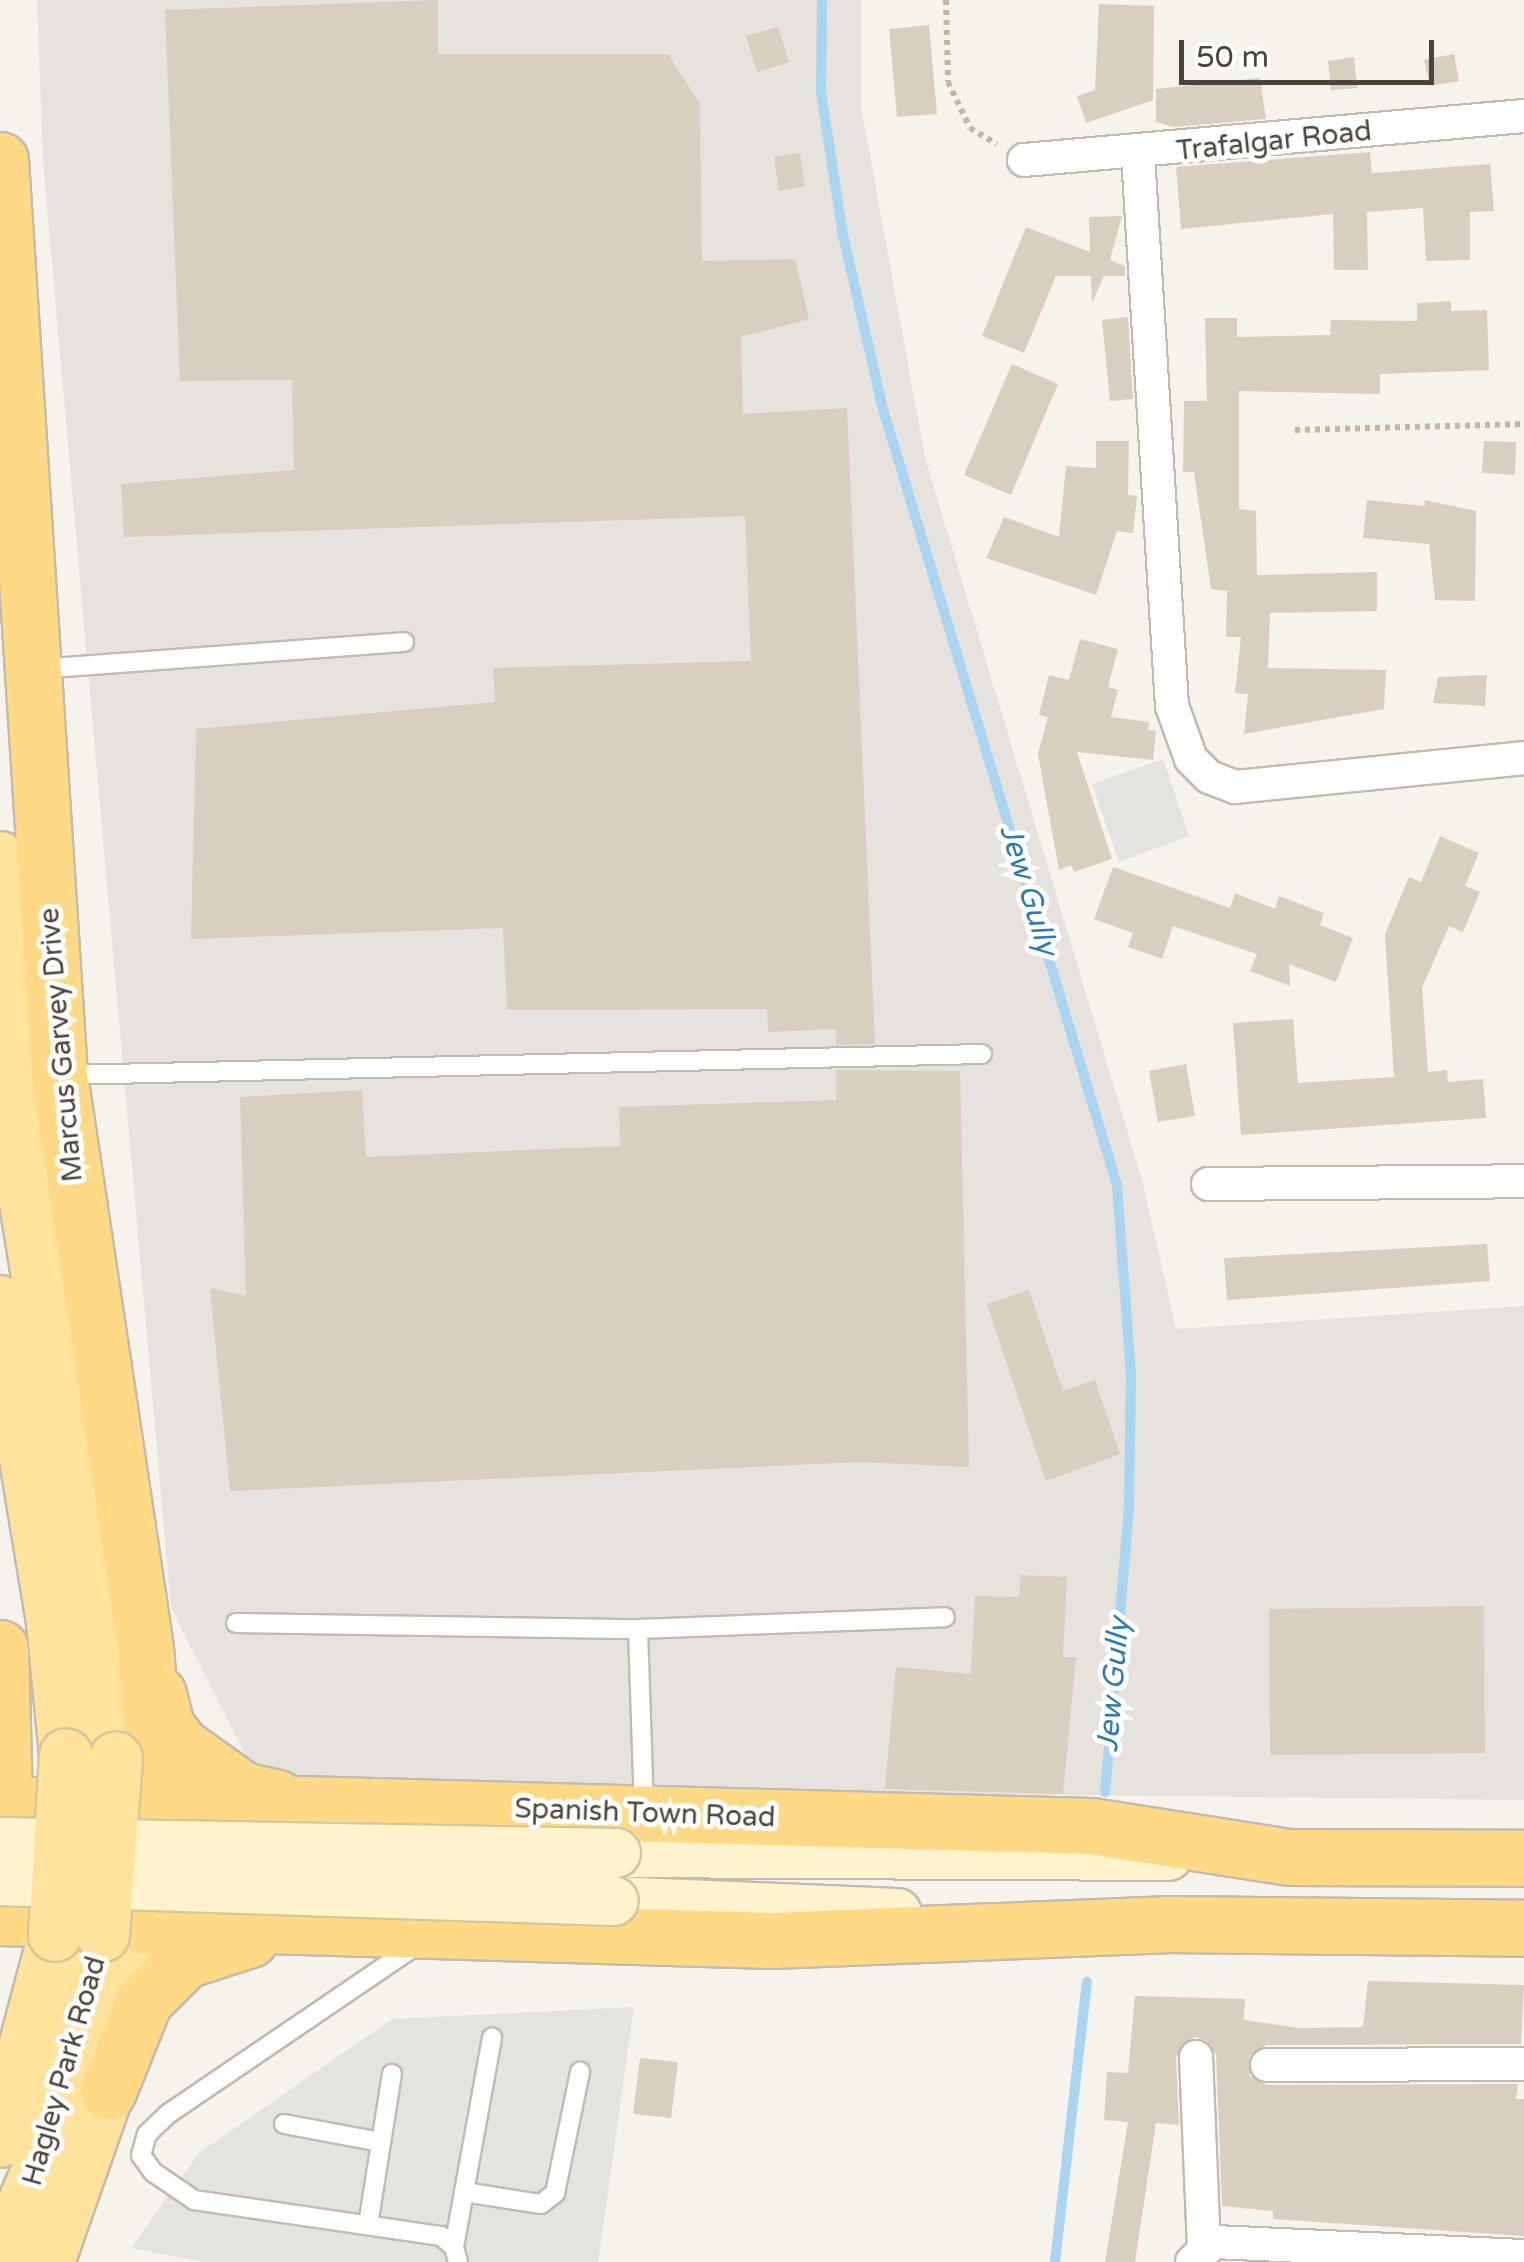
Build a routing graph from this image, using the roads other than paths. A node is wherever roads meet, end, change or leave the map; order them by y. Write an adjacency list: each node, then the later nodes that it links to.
1 (1524, 116): 2 (street, Trafalgar Road)
2 (1138, 155): 4 (street, Trafalgar Road); 7 (street)
3 (0, 160): 6 (highway, Marcus Garvey Drive)
4 (1024, 160)
5 (404, 642): 6 (lane)
6 (31, 669): 10 (highway, Marcus Garvey Drive)
7 (1524, 758)
8 (0, 858): 29 (main road, Marcus Garvey Drive, bridge)
9 (982, 1054): 10 (lane)
10 (60, 1076): 17 (highway, Marcus Garvey Drive)
11 (1524, 1181): 12 (street)
12 (1208, 1184)
13 (0, 1302): 29 (main road, bridge)
14 (945, 1617): 16 (lane)
15 (236, 1623): 16 (lane)
16 (638, 1629): 22 (lane)
17 (145, 1648): 19 (highway); 20 (highway, Marcus Garvey Drive)
18 (1, 1669): 21 (highway)
19 (301, 1804): 20 (highway, Spanish Town Road); 22 (highway, Spanish Town Road)
20 (158, 1811): 21 (highway, Spanish Town Road); 29 (highway, Marcus Garvey Drive)
21 (3, 1817): 22 (main road, Spanish Town Road, bridge); 24 (highway)
22 (630, 1833): 23 (highway, Spanish Town Road)
23 (1524, 1858)
24 (0, 1883): 26 (main road, bridge)
25 (0, 1918): 29 (highway)
26 (1165, 1924): 27 (highway); 30 (highway)
27 (1524, 1928)
28 (348, 1930): 29 (highway); 30 (highway); 37 (highway)
29 (101, 1932): 37 (main road, Hagley Park Road); 39 (main road, Hagley Park Road); 46 (main road, Hagley Park Road)
30 (435, 1932): 42 (lane)
31 (492, 2037): 41 (lane)
32 (1196, 2056): 44 (street)
33 (1524, 2064): 34 (street)
34 (1267, 2066)
35 (580, 2072): 41 (lane)
36 (392, 2074): 40 (lane)
37 (108, 2091): 47 (main road, Hagley Park Road)
38 (284, 2124): 40 (lane)
39 (0, 2141)
40 (381, 2142): 42 (lane)
41 (464, 2192): 43 (lane)
42 (368, 2225): 43 (lane)
43 (456, 2254)
44 (1198, 2254): 45 (street)
45 (1524, 2256)
46 (0, 2261)
47 (48, 2262)

